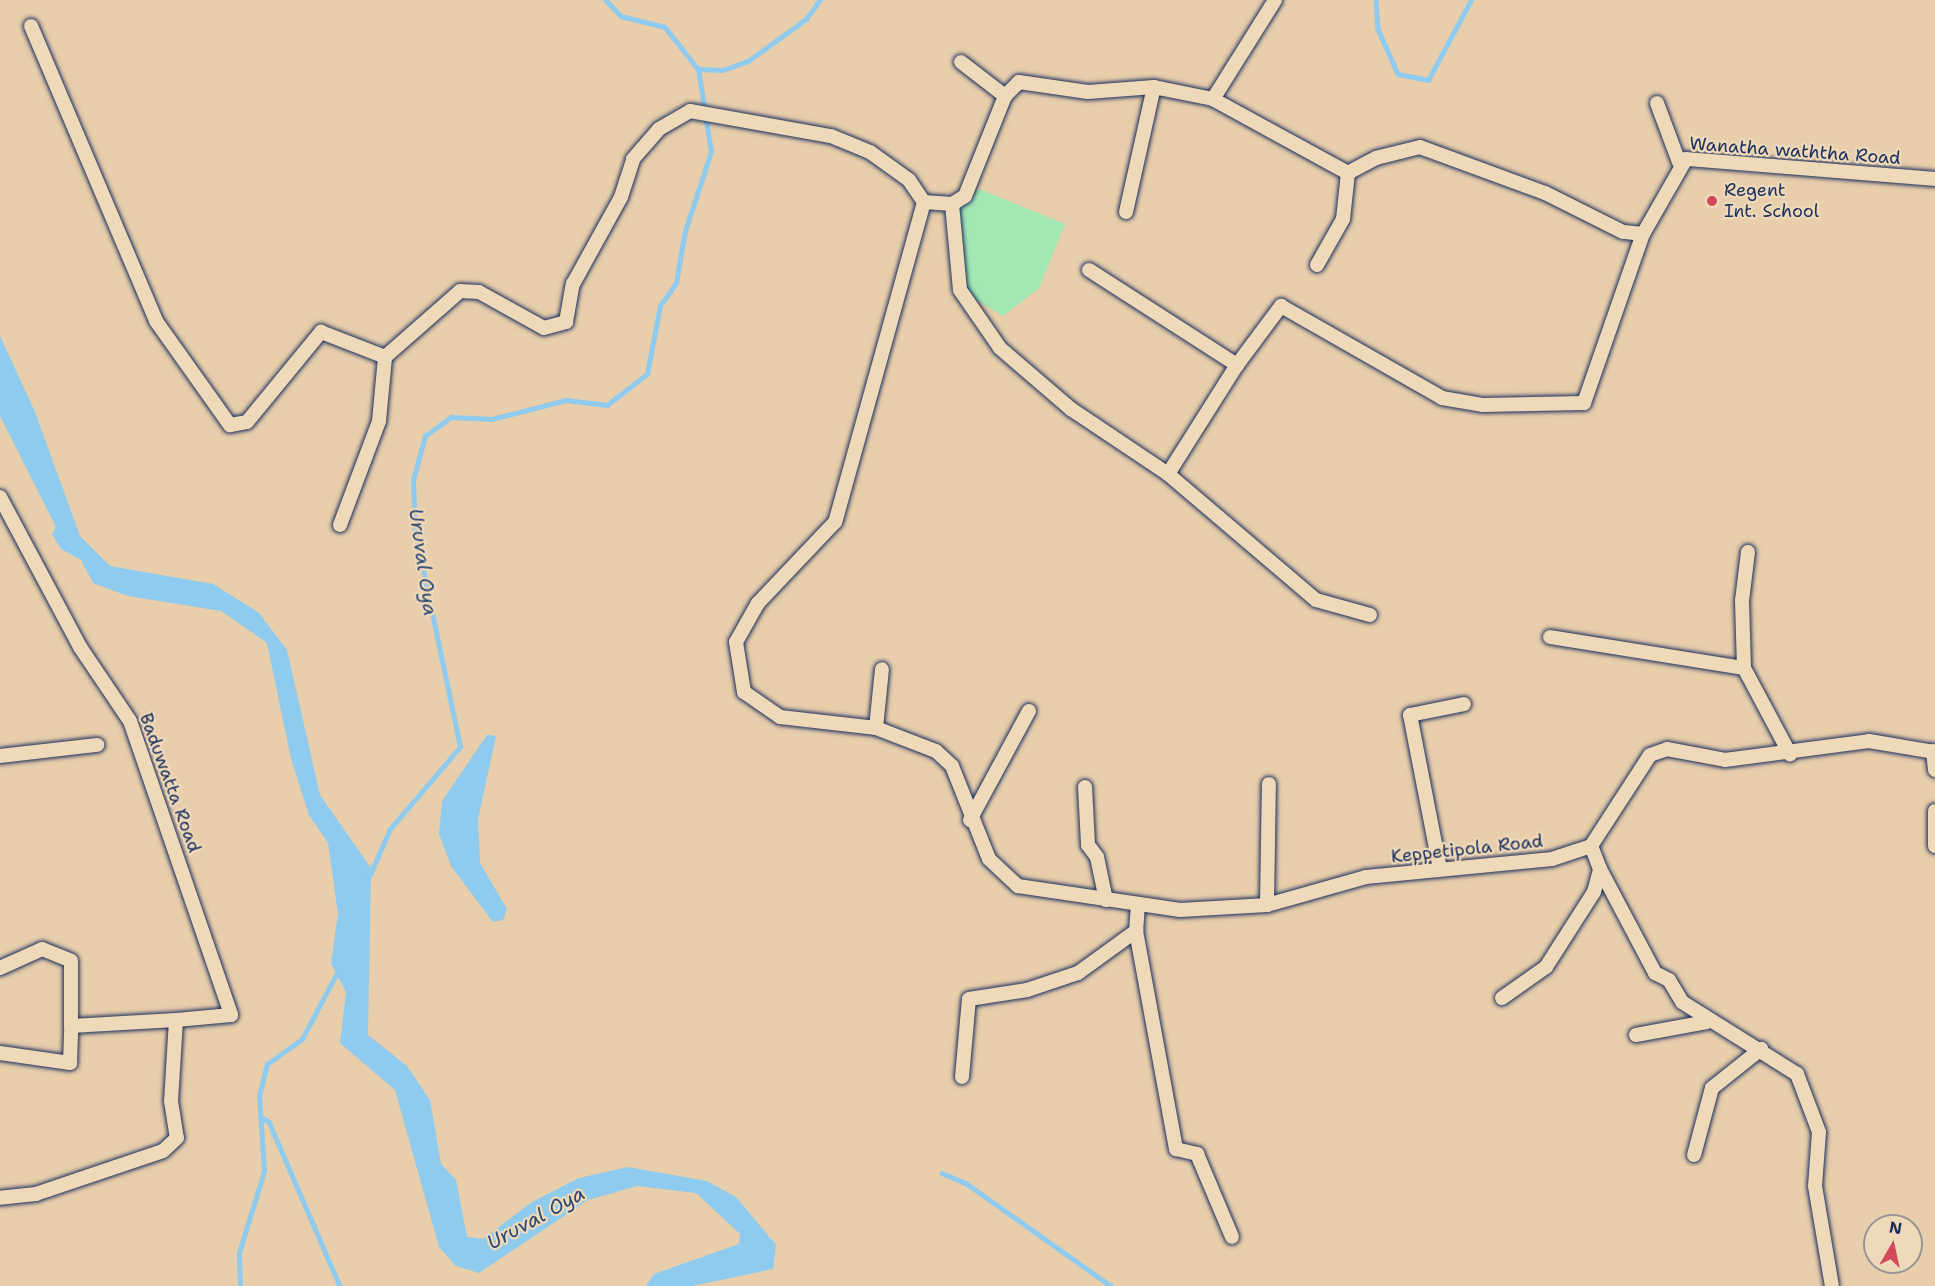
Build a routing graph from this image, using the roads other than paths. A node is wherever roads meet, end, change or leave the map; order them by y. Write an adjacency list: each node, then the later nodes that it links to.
1 (1275, 0): 6 (street)
2 (31, 26): 17 (street)
3 (961, 62): 5 (street)
4 (1154, 87): 5 (street); 6 (street); 13 (street)
5 (1005, 96): 12 (street)
6 (1213, 99): 9 (street)
7 (1658, 103): 8 (street)
8 (1679, 162): 10 (street, Wanatha waththa Road); 14 (street, Wanatha waththa Road)
9 (1348, 173): 14 (street); 15 (street)
10 (1935, 179)
11 (924, 202): 12 (street); 17 (street); 29 (street, Keppetipola Road)
12 (952, 204): 19 (street)
13 (1126, 212)
14 (1643, 234): 18 (street, Wanatha waththa Road)
15 (1317, 265)
16 (1089, 270): 18 (street)
17 (386, 357): 21 (street)
18 (1237, 365): 19 (street)
19 (1168, 474): 23 (street)
20 (0, 496): 49 (street, Baduwatta Road)
21 (340, 525)
22 (1748, 552): 25 (street)
23 (1370, 615)
24 (1550, 637): 25 (street)
25 (1744, 668): 32 (street)
26 (882, 669): 29 (street)
27 (1464, 704): 41 (street)
28 (1029, 711): 38 (street)
29 (876, 728): 38 (street, Keppetipola Road)
30 (97, 745): 33 (street)
31 (1934, 751): 32 (street); 34 (street)
32 (1790, 754): 39 (street)
33 (0, 756)
34 (1935, 770)
35 (1269, 784): 45 (street)
36 (1085, 787): 43 (street)
37 (1935, 811): 40 (street)
38 (970, 820): 43 (street, Keppetipola Road)
39 (1591, 846): 41 (street, Keppetipola Road); 42 (street)
40 (1935, 846)
41 (1440, 868): 45 (street, Keppetipola Road)
42 (1600, 869): 48 (street); 50 (street)
43 (1107, 900): 44 (street, Keppetipola Road)
44 (1138, 904): 45 (street, Keppetipola Road); 46 (street)
45 (1267, 905)
46 (1136, 931): 55 (street); 58 (street)
47 (0, 968): 51 (street)
48 (1502, 998)
49 (176, 1020): 51 (street); 57 (street)
50 (1707, 1022): 52 (street); 53 (street)
51 (71, 1026): 54 (street)
52 (1635, 1035)
53 (1761, 1049): 56 (street); 59 (street)
54 (0, 1053)
55 (962, 1077)
56 (1694, 1155)
57 (0, 1198)
58 (1232, 1237)
59 (1832, 1286)

